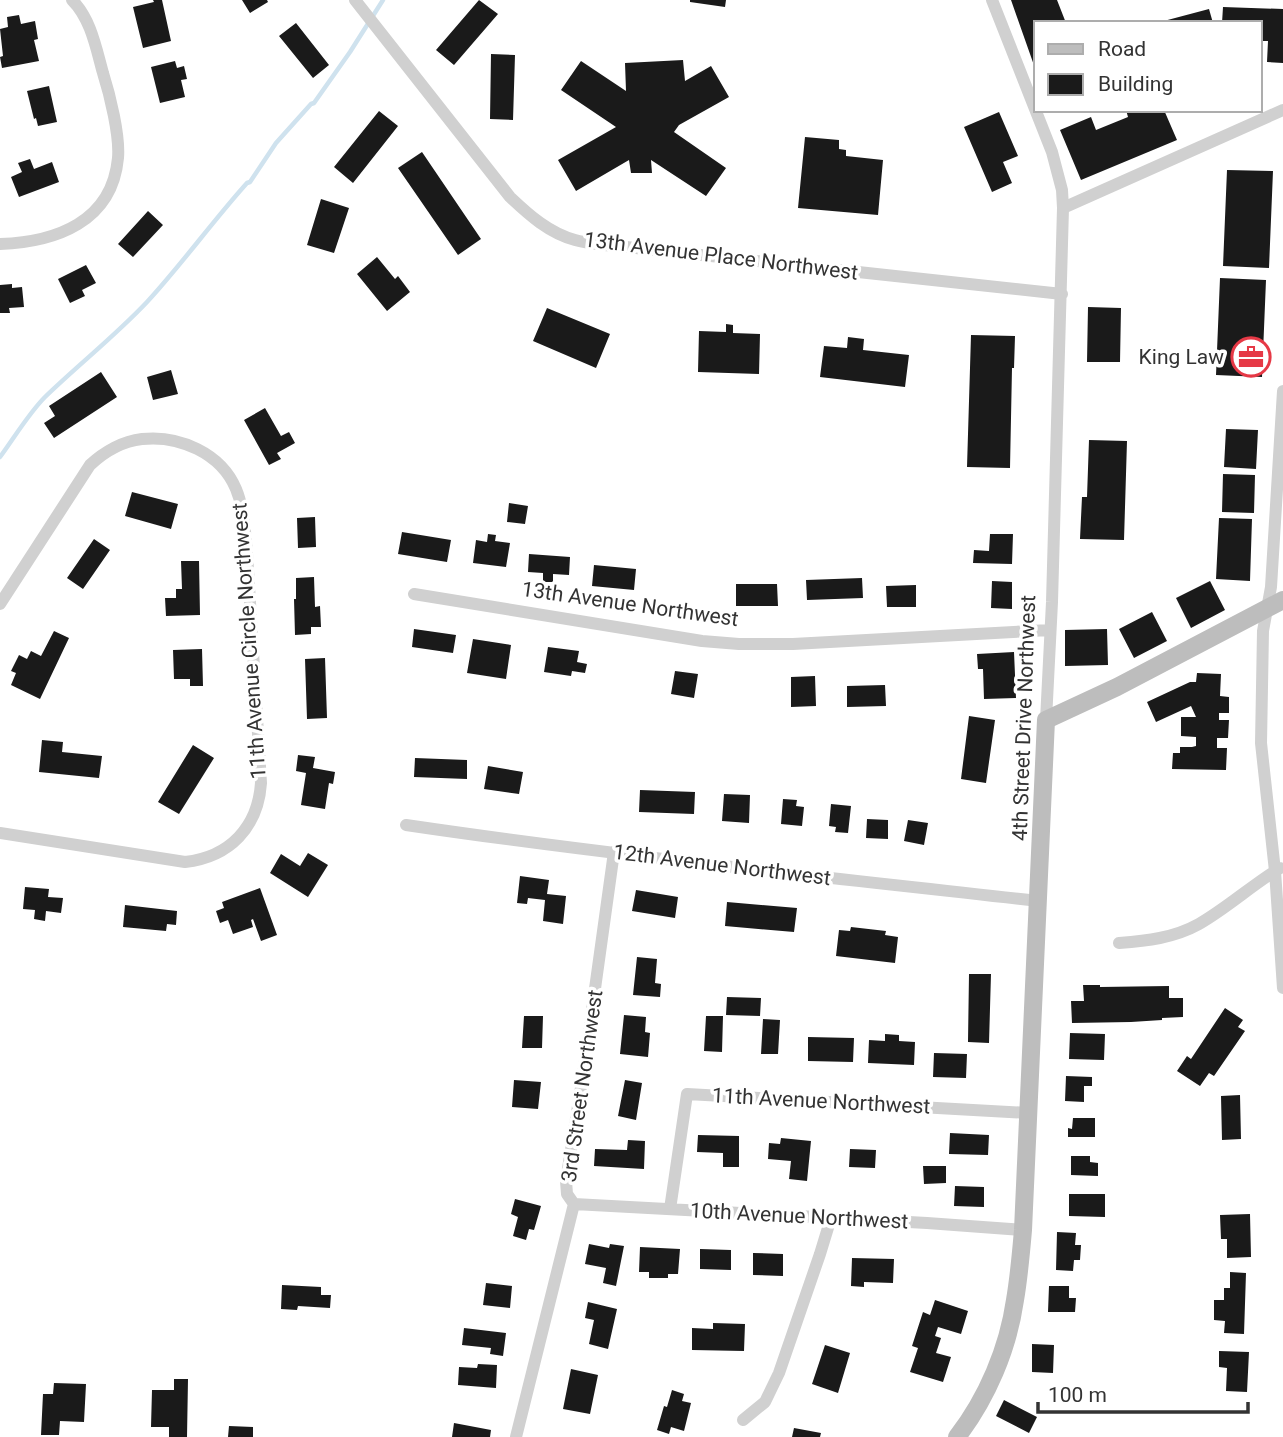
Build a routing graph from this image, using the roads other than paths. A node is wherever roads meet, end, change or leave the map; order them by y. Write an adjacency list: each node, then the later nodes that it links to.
1 (72, 0): 8 (street)
2 (355, 0): 9 (street, 13th Avenue Place Northwest)
3 (992, 0): 4 (street, 4th Street Drive Northwest)
4 (1034, 106)
5 (1283, 110): 7 (street)
6 (1036, 112): 7 (street, 4th Street Drive Northwest)
7 (1063, 208): 9 (street, 4th Street Drive Northwest)
8 (0, 244)
9 (1062, 294): 14 (street, 4th Street Drive Northwest)
10 (1283, 391): 13 (street)
11 (414, 594): 14 (street, 13th Avenue Northwest)
12 (0, 604): 17 (street, 11th Avenue Circle Northwest)
13 (1275, 604): 15 (main road); 19 (street)
14 (1050, 630): 15 (street, 4th Street Drive Northwest)
15 (1046, 720): 20 (main road, 4th Street Drive Northwest)
16 (406, 825): 18 (street, 12th Avenue Northwest)
17 (0, 833)
18 (614, 852): 20 (street, 12th Avenue Northwest); 24 (street, 3rd Street Northwest)
19 (1279, 869): 21 (street); 22 (street)
20 (1038, 901): 23 (main road, 4th Street Drive Northwest)
21 (1119, 943)
22 (1283, 988)
23 (1029, 1113): 25 (street, 11th Avenue Northwest); 27 (main road, 4th Street Drive Northwest)
24 (574, 1205): 25 (street, 10th Avenue Northwest); 29 (street, 3rd Street Northwest)
25 (670, 1209): 26 (street, 10th Avenue Northwest)
26 (831, 1218): 27 (street, 10th Avenue Northwest); 28 (street)
27 (1023, 1230): 30 (main road, 4th Street Drive Northwest)
28 (743, 1420)
29 (516, 1437)
30 (957, 1437)

